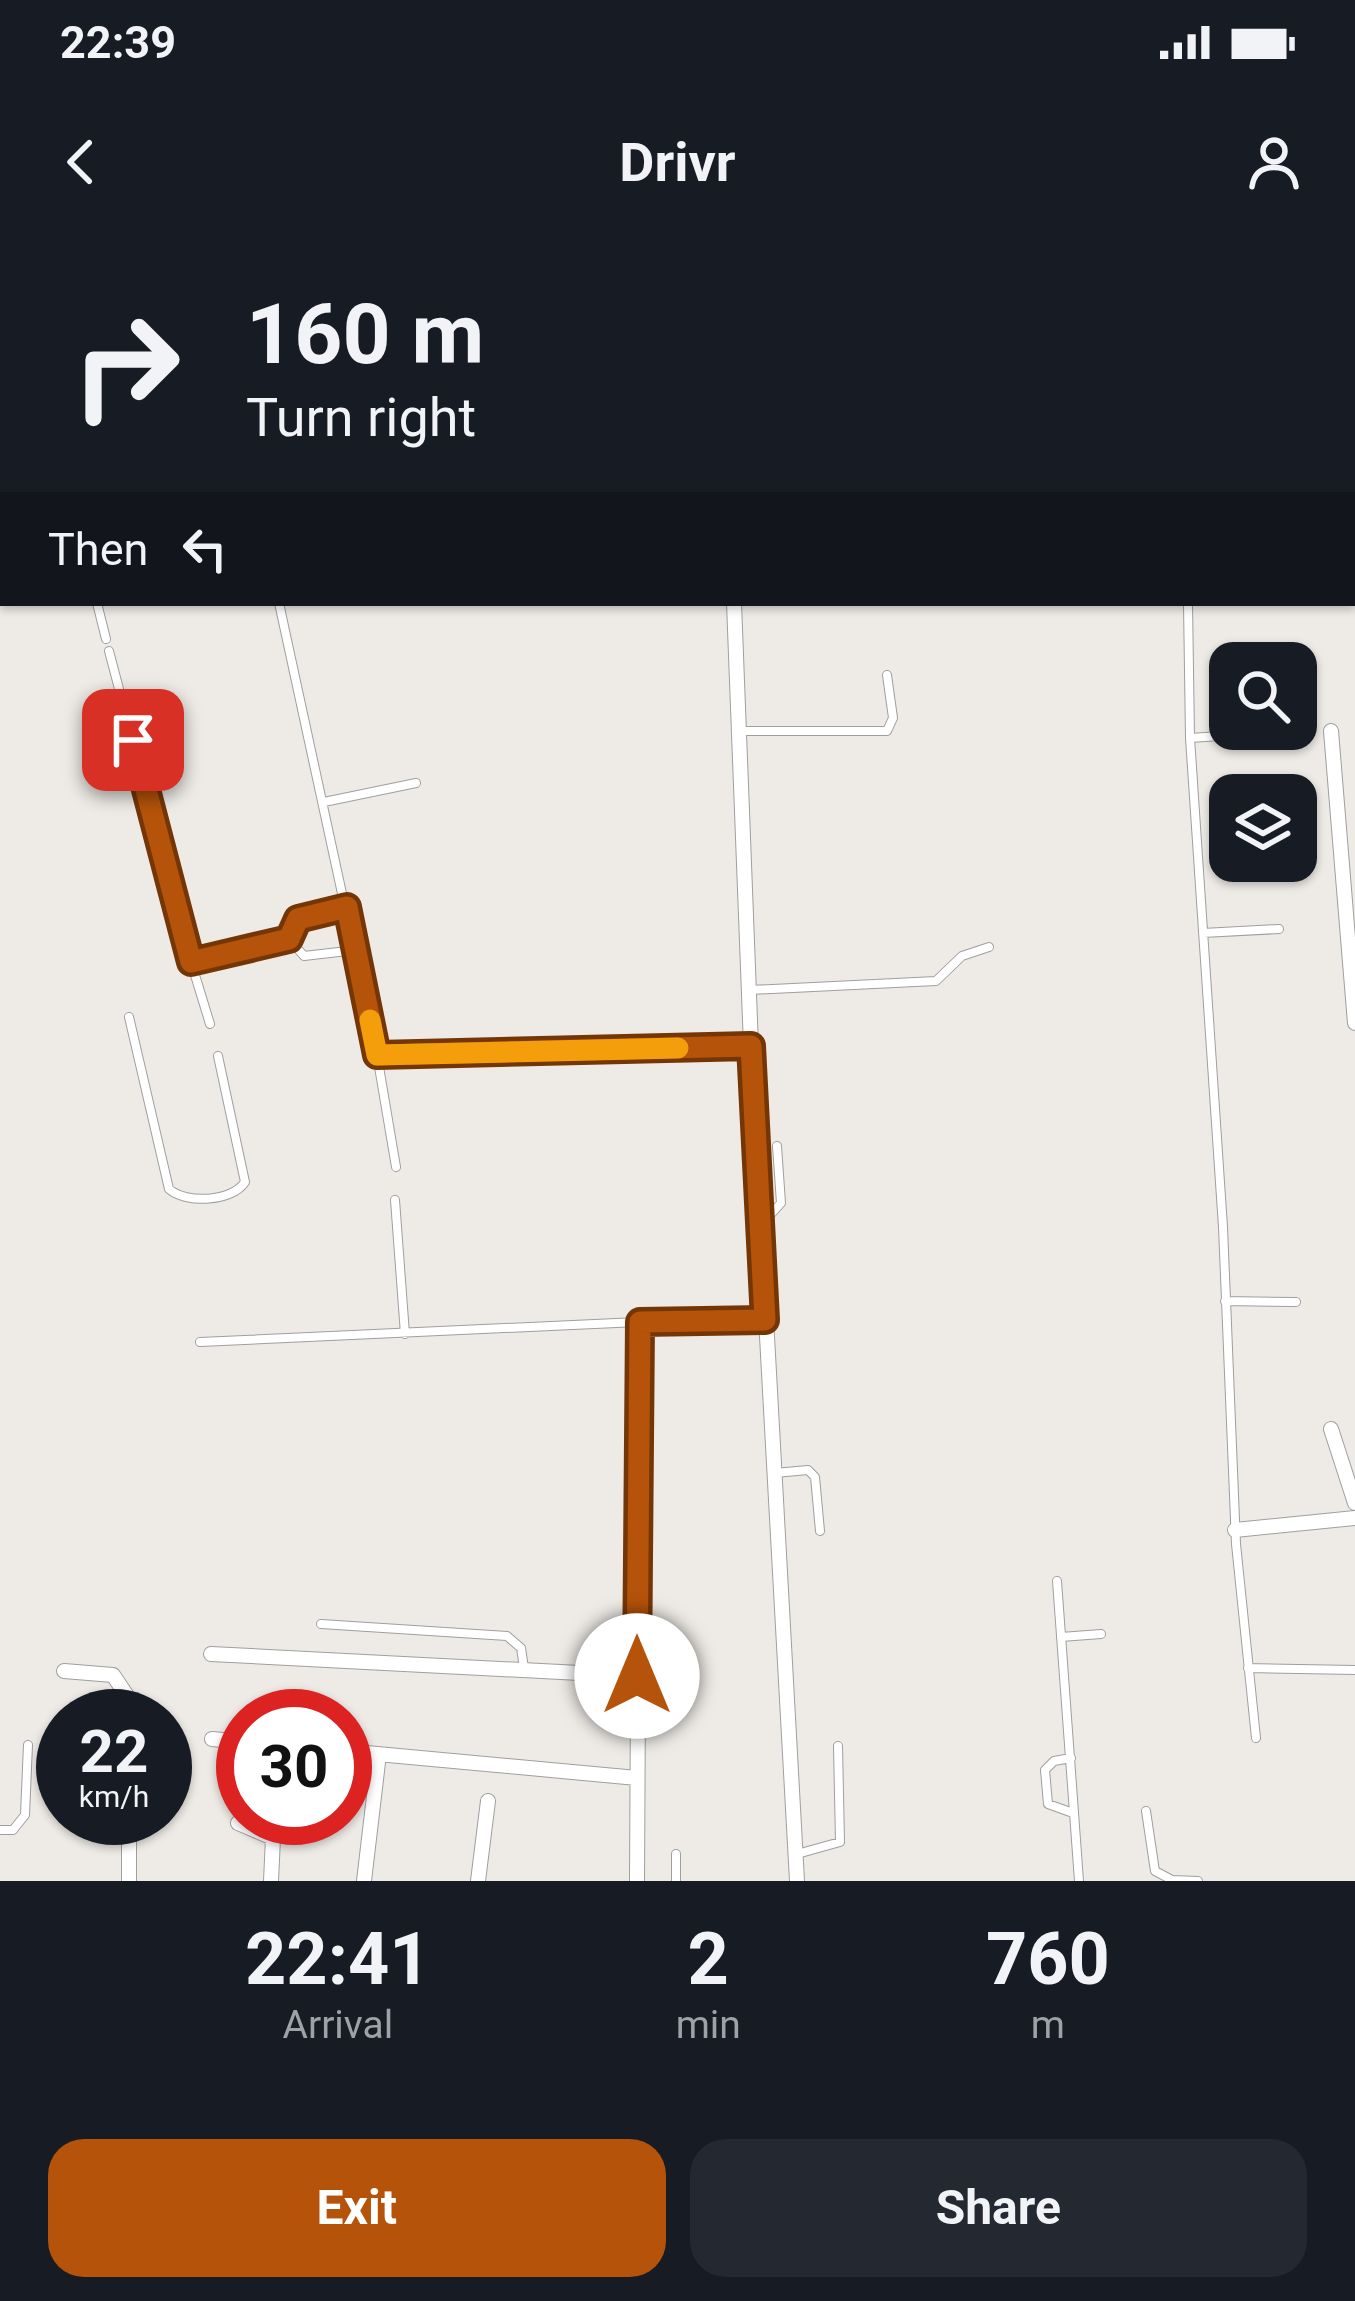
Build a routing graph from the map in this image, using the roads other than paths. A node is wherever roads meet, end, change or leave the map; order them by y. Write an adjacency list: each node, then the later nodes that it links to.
1 (98, 606): 5 (lane)
2 (280, 606): 13 (lane)
3 (734, 606): 8 (street)
4 (1188, 606): 11 (lane)
5 (106, 639)
6 (109, 652): 20 (lane)
7 (887, 675): 8 (lane)
8 (739, 731): 21 (street)
9 (1331, 731): 23 (street)
10 (1209, 737): 11 (lane)
11 (1190, 738): 16 (lane)
12 (416, 783): 13 (lane)
13 (324, 802): 14 (lane)
14 (347, 907): 17 (lane); 19 (lane)
15 (1279, 929): 16 (lane)
16 (1203, 933): 32 (lane)
17 (289, 939): 19 (lane); 20 (lane)
18 (989, 947): 21 (lane)
19 (356, 950): 26 (lane)
20 (191, 962): 24 (lane)
21 (750, 990): 25 (street)
22 (129, 1017): 27 (lane)
23 (1355, 1023)
24 (211, 1024)
25 (751, 1046): 26 (lane); 31 (street)
26 (377, 1055): 29 (lane)
27 (218, 1056)
28 (777, 1146): 31 (lane)
29 (396, 1167)
30 (395, 1200): 36 (lane)
31 (761, 1225): 34 (street)
32 (1225, 1301): 33 (lane); 42 (lane)
33 (1296, 1302)
34 (765, 1320): 35 (street); 39 (street)
35 (640, 1322): 36 (lane); 53 (street)
36 (405, 1334): 37 (lane)
37 (200, 1342)
38 (1331, 1429): 40 (street)
39 (776, 1473): 43 (lane); 71 (street)
40 (1355, 1503)
41 (1355, 1517): 42 (street)
42 (1235, 1530): 49 (lane)
43 (820, 1531)
44 (1058, 1581): 47 (lane)
45 (321, 1624): 50 (lane)
46 (1101, 1634): 47 (lane)
47 (1061, 1637): 62 (lane)
48 (211, 1654): 50 (street)
49 (1247, 1668): 51 (lane); 55 (lane)
50 (524, 1670): 53 (street)
51 (1355, 1670)
52 (64, 1671): 54 (street)
53 (637, 1676): 63 (street)
54 (122, 1689)
55 (1256, 1738)
56 (212, 1739): 57 (street)
57 (216, 1739)
58 (28, 1745): 67 (lane)
59 (838, 1746): 71 (lane)
60 (372, 1753): 61 (street)
61 (379, 1754): 63 (street); 74 (street)
62 (1071, 1758): 66 (lane); 66 (lane)
63 (637, 1778): 76 (street)
64 (488, 1802): 75 (street)
65 (1146, 1811): 80 (lane)
66 (1073, 1813): 79 (lane)
67 (0, 1830)
68 (129, 1845): 72 (street)
69 (273, 1845): 73 (street)
70 (676, 1854): 77 (lane)
71 (796, 1855): 78 (street)
72 (129, 1881)
73 (271, 1881)
74 (364, 1881)
75 (478, 1881)
76 (637, 1881)
77 (676, 1881)
78 (797, 1881)
79 (1079, 1881)
80 (1172, 1881): 81 (lane)
81 (1198, 1881)

